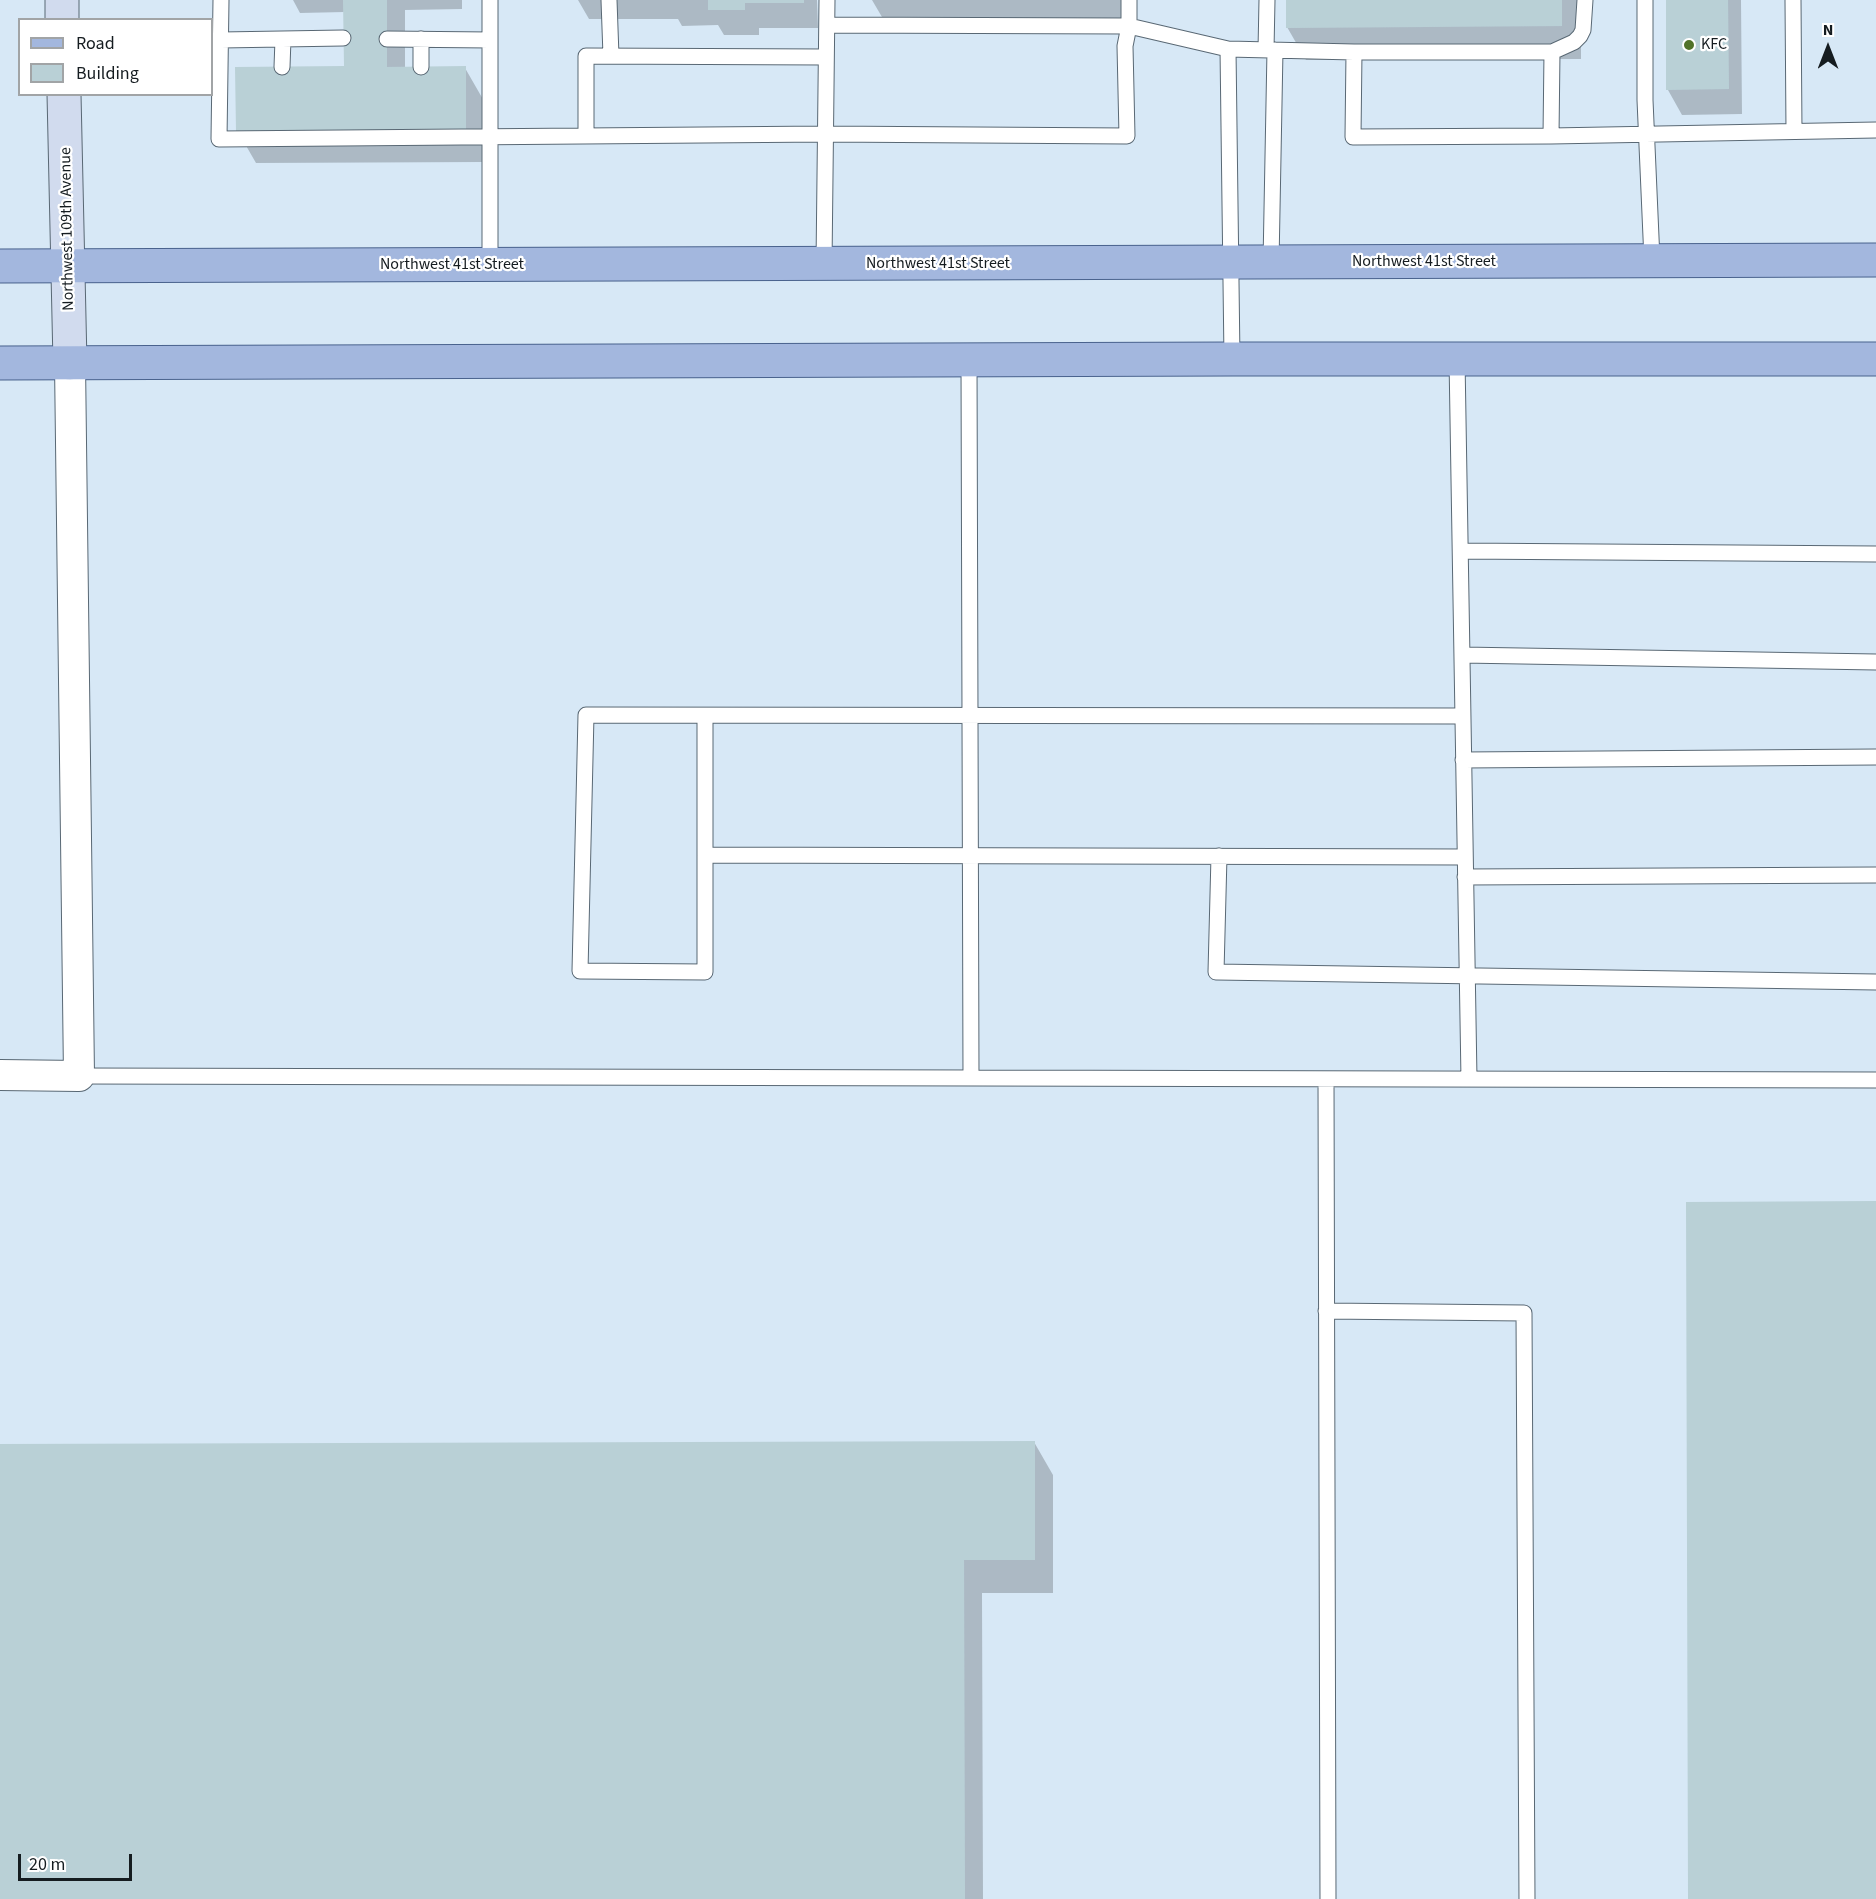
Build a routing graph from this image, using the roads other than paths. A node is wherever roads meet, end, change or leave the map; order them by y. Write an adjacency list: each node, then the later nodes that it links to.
1 (62, 0): 11 (street)
2 (221, 0): 18 (lane)
3 (490, 0): 19 (lane)
4 (609, 0): 24 (lane)
5 (827, 0): 12 (lane)
6 (1129, 0): 13 (lane)
7 (1267, 0): 21 (lane)
8 (1585, 0): 23 (lane)
9 (1645, 0): 32 (lane)
10 (1793, 0): 29 (lane)
11 (62, 18)
12 (827, 25): 13 (lane); 25 (lane)
13 (1129, 26): 20 (lane); 31 (lane)
14 (343, 38): 15 (lane)
15 (283, 39): 18 (lane); 26 (lane)
16 (387, 39): 17 (lane)
17 (421, 39): 19 (lane); 27 (lane)
18 (221, 40): 35 (lane)
19 (490, 40): 35 (lane)
20 (1228, 49): 21 (lane); 39 (lane)
21 (1270, 50): 22 (lane); 38 (lane)
22 (1354, 52): 23 (lane); 34 (lane)
23 (1552, 52): 34 (lane)
24 (611, 56): 25 (lane); 33 (lane)
25 (826, 57): 31 (lane)
26 (282, 67)
27 (421, 67)
28 (64, 96): 43 (street, Northwest 109th Avenue)
29 (1794, 130): 30 (lane); 32 (lane)
30 (1876, 130)
31 (825, 134): 33 (lane); 40 (lane)
32 (1646, 135): 34 (lane); 36 (lane)
33 (586, 136): 35 (lane)
34 (1551, 136)
35 (491, 137): 41 (lane)
36 (1652, 260): 37 (main road, Northwest 41st Street); 38 (main road, Northwest 41st Street)
37 (1876, 260)
38 (1271, 262): 39 (main road, Northwest 41st Street)
39 (1232, 263): 40 (main road, Northwest 41st Street); 44 (lane)
40 (824, 264): 41 (main road, Northwest 41st Street)
41 (490, 265): 43 (main road, Northwest 41st Street)
42 (0, 266): 43 (main road, Northwest 41st Street)
43 (69, 266): 49 (street, Northwest 109th Avenue)
44 (1232, 359): 45 (main road); 47 (main road)
45 (1457, 359): 46 (main road); 50 (lane)
46 (1876, 359)
47 (969, 360): 49 (main road); 55 (lane)
48 (0, 363): 49 (main road)
49 (70, 363): 68 (street)
50 (1461, 551): 51 (lane); 52 (lane)
51 (1876, 554)
52 (1462, 655): 53 (lane); 56 (lane)
53 (1876, 662)
54 (705, 716): 55 (lane); 59 (lane); 59 (lane)
55 (970, 716): 56 (lane); 60 (lane)
56 (1463, 716): 58 (lane)
57 (1876, 757): 58 (lane)
58 (1463, 760): 62 (lane)
59 (705, 855): 60 (lane)
60 (970, 855): 61 (lane); 69 (lane)
61 (1219, 856): 62 (lane); 65 (lane)
62 (1465, 857): 64 (lane)
63 (1876, 875): 64 (lane)
64 (1465, 877): 65 (lane)
65 (1467, 976): 66 (lane); 71 (lane)
66 (1876, 982)
67 (0, 1075): 68 (street)
68 (79, 1076): 69 (lane)
69 (971, 1078): 70 (lane)
70 (1326, 1079): 71 (lane); 73 (lane)
71 (1468, 1079): 72 (lane)
72 (1876, 1080)
73 (1326, 1311): 74 (lane); 75 (lane)
74 (1328, 1899)
75 (1527, 1899)

